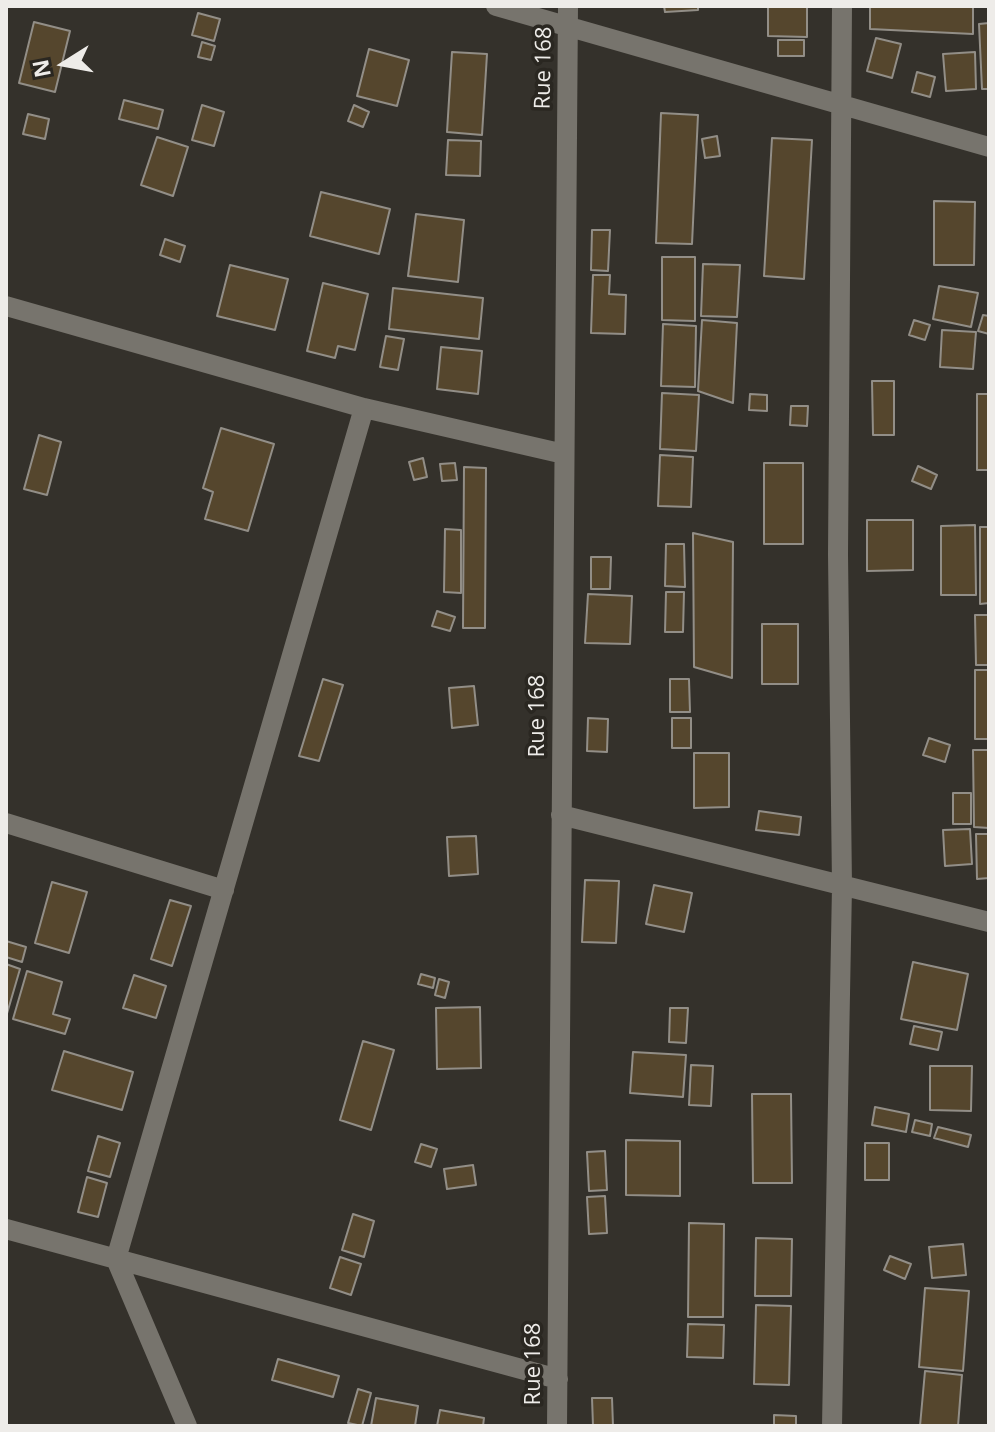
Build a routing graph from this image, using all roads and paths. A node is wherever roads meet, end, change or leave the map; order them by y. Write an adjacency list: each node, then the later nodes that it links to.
1 (496, 6): 3 (street)
2 (842, 6): 4 (street)
3 (568, 16): 4 (street); 8 (street, Rue 168)
4 (841, 105): 5 (street); 11 (street)
5 (989, 147)
6 (6, 306): 7 (street)
7 (364, 408): 8 (street); 12 (street)
8 (564, 454): 9 (street, Rue 168)
9 (561, 815): 11 (street); 16 (street, Rue 168)
10 (6, 823): 12 (street)
11 (842, 886): 13 (street); 19 (street)
12 (224, 890): 15 (street)
13 (989, 922)
14 (6, 1229): 15 (street)
15 (116, 1259): 16 (street); 17 (street)
16 (558, 1379): 18 (street, Rue 168)
17 (187, 1426)
18 (557, 1426)
19 (832, 1426)

